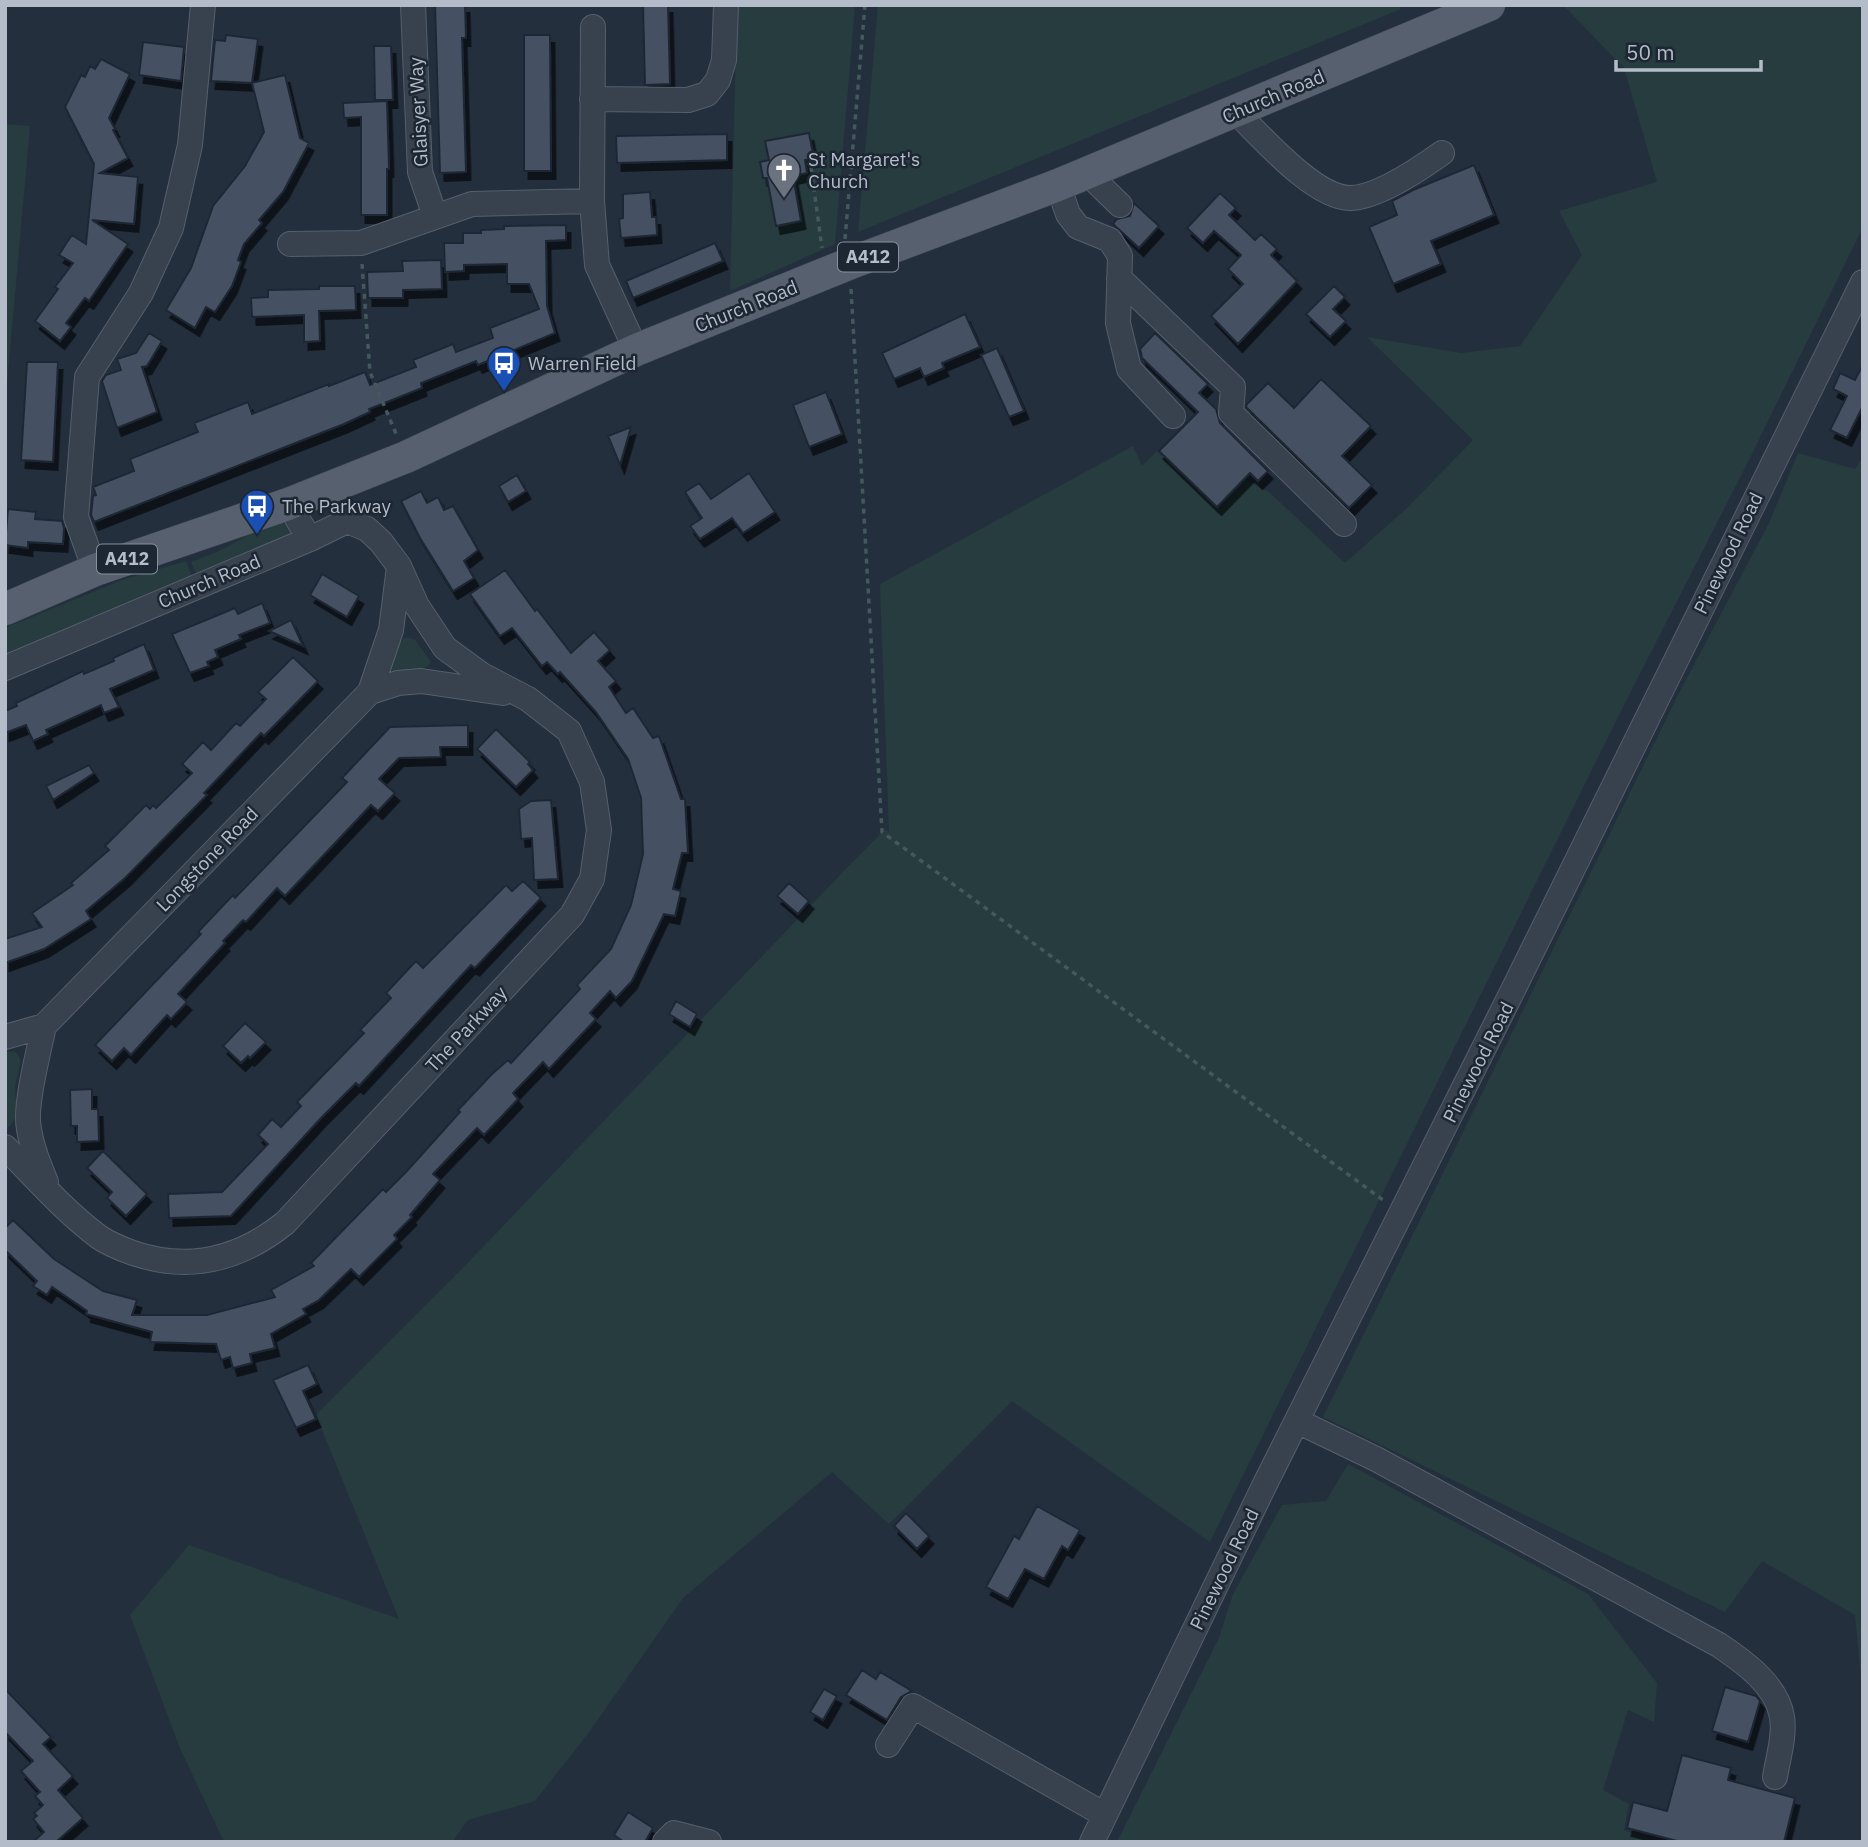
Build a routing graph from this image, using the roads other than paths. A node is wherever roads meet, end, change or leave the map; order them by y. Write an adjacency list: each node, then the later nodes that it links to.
1 (203, 5): 23 (street)
2 (414, 5): 13 (street, Glaisyer Way)
3 (726, 5): 6 (street)
4 (1489, 5): 7 (main road, Church Road / A412)
5 (593, 27): 6 (street)
6 (592, 99): 11 (street)
7 (1235, 111): 8 (street); 9 (main road, Church Road / A412)
8 (1442, 153)
9 (1087, 173): 10 (main road, Church Road / A412); 12 (street)
10 (1058, 185): 15 (street); 17 (main road, Church Road / A412)
11 (592, 201): 13 (street); 17 (street)
12 (1120, 205)
13 (435, 216): 14 (street)
14 (290, 244)
15 (1119, 278): 18 (street); 20 (street)
16 (1863, 282): 32 (street, Pinewood Road)
17 (636, 351): 19 (main road, Church Road / A412)
18 (1173, 416)
19 (288, 504): 21 (street); 23 (main road, Church Road / A412)
20 (1344, 524)
21 (310, 539): 22 (street, Church Road); 25 (street, Church Road)
22 (399, 566): 26 (street); 27 (street, The Parkway)
23 (94, 570): 24 (main road, Church Road / A412)
24 (5, 609)
25 (5, 668)
26 (370, 692): 27 (street); 28 (street, Longstone Road)
27 (528, 699): 31 (street, The Parkway)
28 (44, 1026): 29 (street); 31 (street)
29 (5, 1037)
30 (5, 1147): 31 (street, The Parkway)
31 (50, 1192)
32 (1297, 1421): 34 (street); 35 (street, Pinewood Road)
33 (888, 1745): 35 (street)
34 (1775, 1777)
35 (1105, 1815): 38 (street, Pinewood Road)
36 (665, 1842): 37 (street)
37 (709, 1842)
38 (1092, 1842)

